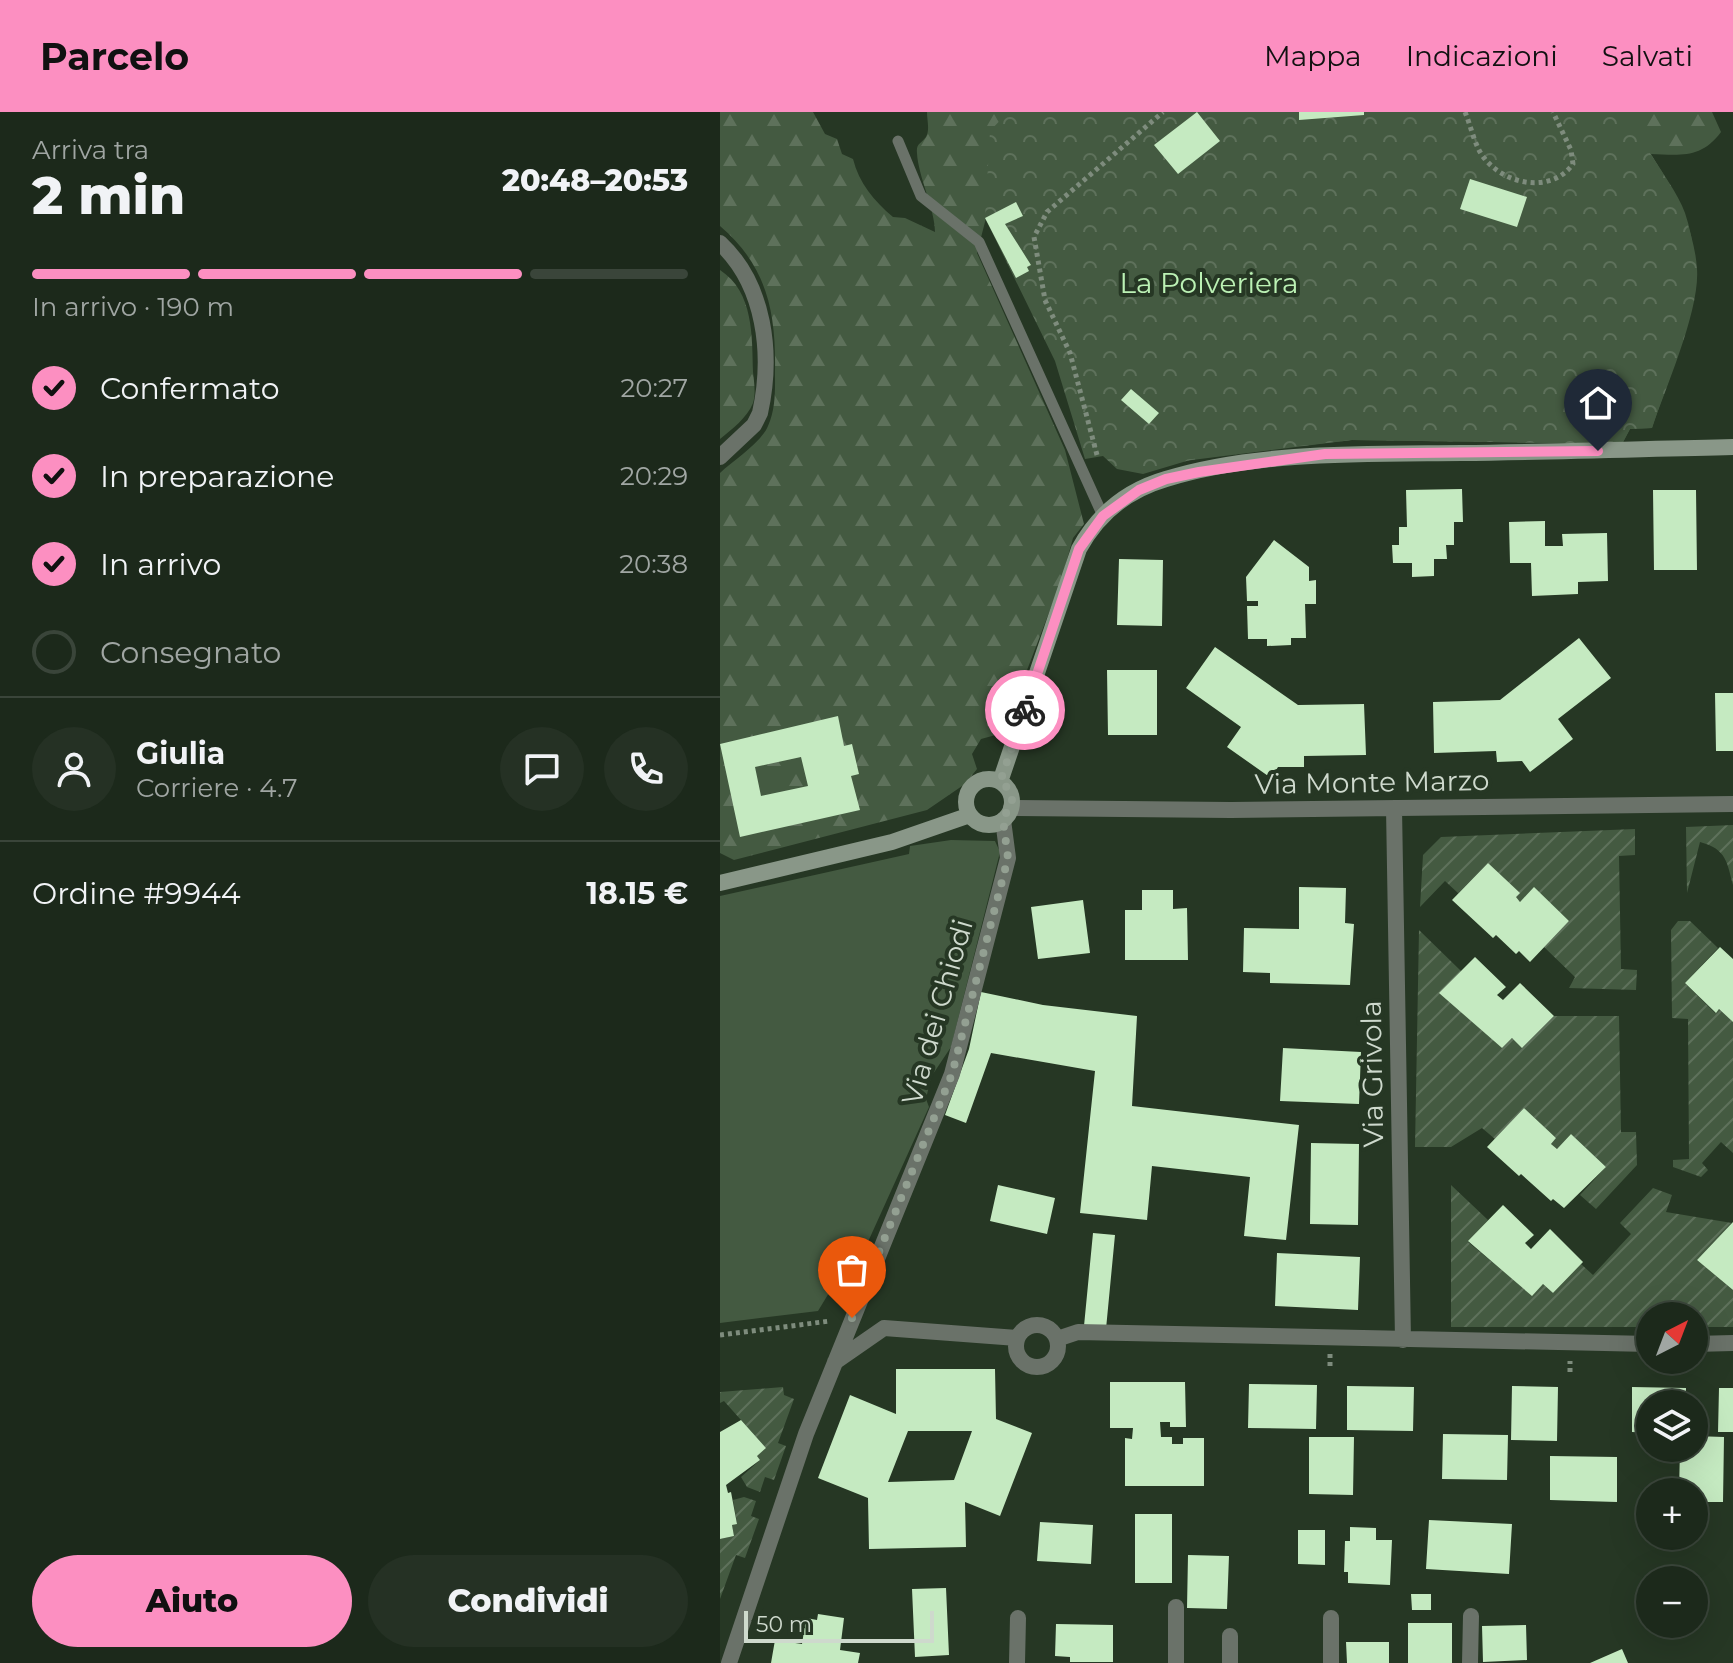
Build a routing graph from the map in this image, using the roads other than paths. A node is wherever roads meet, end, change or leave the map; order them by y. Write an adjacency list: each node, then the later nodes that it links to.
1 (898, 141): 5 (lane)
2 (720, 243): 4 (street)
3 (1733, 447): 5 (main road)
4 (720, 457)
5 (1103, 516): 6 (main road)
6 (1000, 782): 9 (main road); 10 (main road)
7 (1733, 804): 8 (street, Via Monte Marzo)
8 (1394, 808): 9 (street, Via Monte Marzo); 14 (street, Via Grivola)
9 (1007, 814): 10 (main road); 18 (street, Via dei Chiodi)
10 (970, 815): 11 (main road)
11 (720, 883)
12 (1017, 1338): 13 (street); 13 (street); 18 (street)
13 (1057, 1339): 14 (street)
14 (1403, 1340): 16 (street)
15 (1733, 1343): 17 (street)
16 (1636, 1344)
17 (1708, 1344)
18 (835, 1362): 24 (street, Via dei Chiodi)
19 (1176, 1607): 26 (street)
20 (1471, 1616): 29 (street)
21 (1018, 1618): 25 (street)
22 (1331, 1618): 28 (street)
23 (1230, 1636): 27 (street)
24 (729, 1663)
25 (1017, 1663)
26 (1176, 1663)
27 (1230, 1663)
28 (1331, 1663)
29 (1470, 1663)

